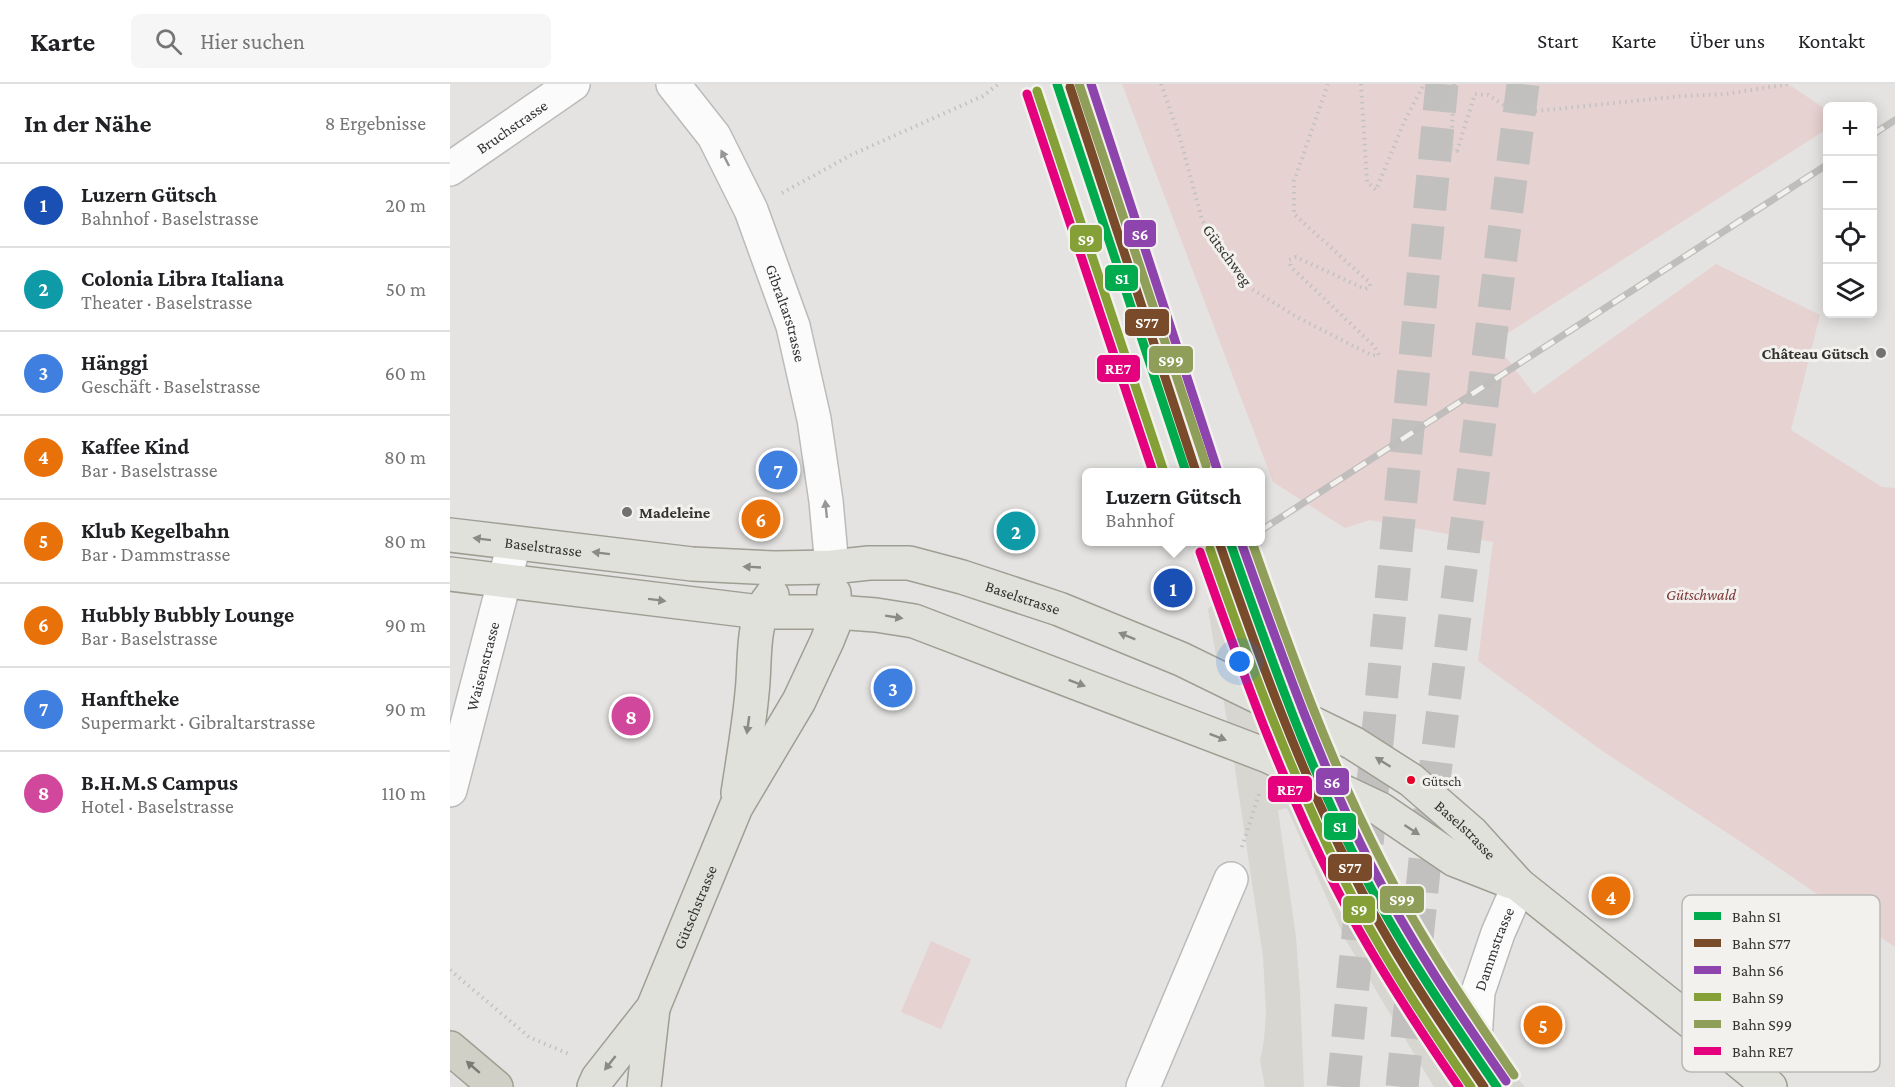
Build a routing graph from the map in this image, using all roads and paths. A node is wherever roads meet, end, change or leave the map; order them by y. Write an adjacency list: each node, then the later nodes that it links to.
1 (573, 84): 10 (street, Bruchstrasse)
2 (673, 84): 14 (street, Gibraltarstrasse, one-way to 2)
3 (998, 84): 11 (path)
4 (1161, 84): 5 (path, Gütschweg)
5 (1328, 84)
6 (1361, 84): 7 (path)
7 (1424, 84)
8 (1454, 84): 9 (path)
9 (1789, 84)
10 (450, 169)
11 (773, 198)
12 (450, 535): 13 (main road, Baselstrasse, one-way to 12)
13 (514, 544): 14 (main road, Baselstrasse, one-way to 13); 16 (street, Waisenstrasse)
14 (832, 567): 17 (main road); 18 (main road); 23 (main road, Baselstrasse, one-way to 14)
15 (450, 574): 16 (main road, Baselstrasse)
16 (504, 581): 17 (main road, Baselstrasse, one-way to 17); 19 (street, Waisenstrasse)
17 (760, 612): 18 (main road, Baselstrasse); 21 (main road, one-way to 21)
18 (836, 612): 21 (main road); 23 (main road, Baselstrasse, one-way to 23)
19 (450, 789)
20 (1260, 790): 22 (path)
21 (736, 807): 25 (main road, Gütschstrasse)
22 (1232, 879): 33 (street)
23 (1519, 885): 26 (main road, Baselstrasse); 34 (street, Dammstrasse)
24 (450, 970): 28 (path)
25 (653, 1008): 31 (main road, one-way to 31); 32 (main road)
26 (1682, 1015)
27 (450, 1048): 30 (highway, one-way to 27)
28 (576, 1058)
29 (1752, 1072): 35 (main road, Baselstrasse)
30 (496, 1087)
31 (594, 1087)
32 (644, 1087)
33 (1143, 1087)
34 (1472, 1087)
35 (1770, 1087)

